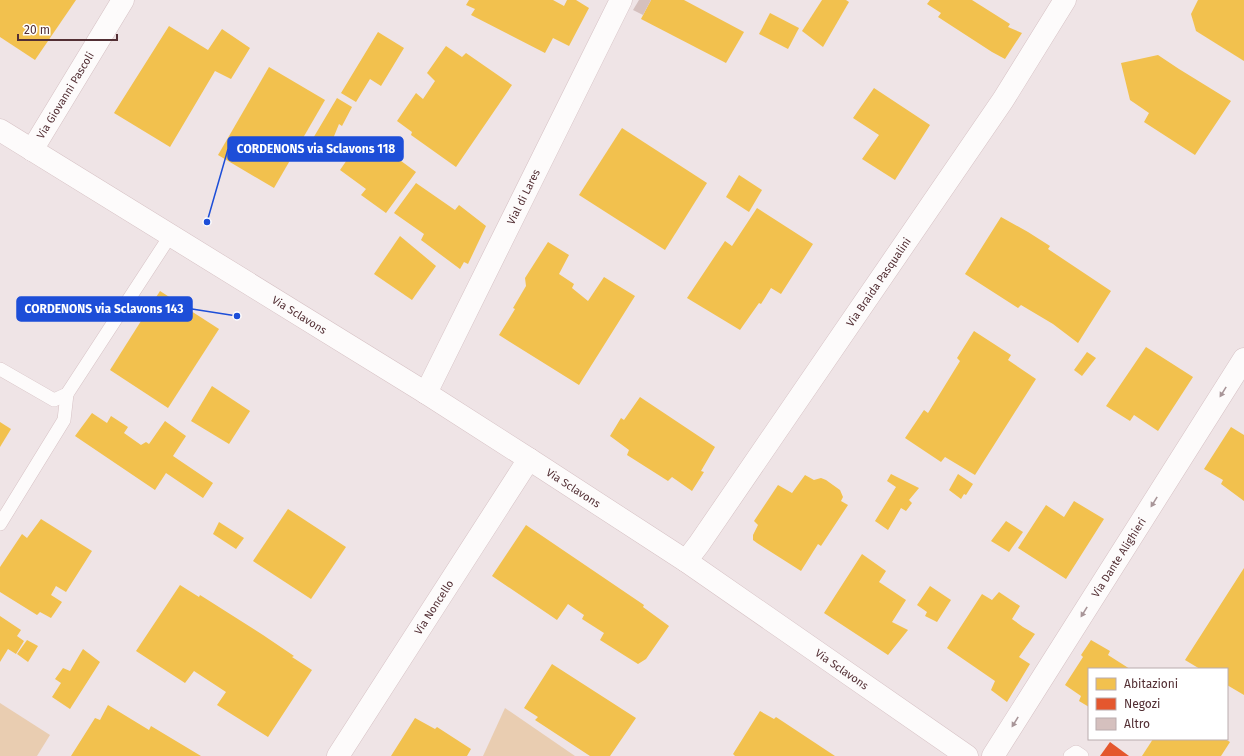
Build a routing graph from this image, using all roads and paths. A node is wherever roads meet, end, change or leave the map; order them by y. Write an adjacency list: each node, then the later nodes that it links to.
1 (123, 0): 5 (street, Via Giovanni Pascoli)
2 (621, 0): 9 (street, Vial di Lares)
3 (1065, 0): 13 (street, Via Braida Pasqualini)
4 (0, 130): 5 (street, Via Sclavons)
5 (32, 150): 6 (street, Via Sclavons)
6 (170, 236): 9 (street, Via Sclavons); 10 (lane)
7 (1244, 359): 16 (street, Via Dante Alighieri, one-way to 16)
8 (0, 369): 10 (lane)
9 (426, 393): 11 (street, Via Sclavons)
10 (67, 394): 12 (lane)
11 (529, 459): 13 (street, Via Sclavons); 14 (street, Via Noncello)
12 (0, 524)
13 (686, 561): 15 (street, Via Sclavons)
14 (338, 756)
15 (967, 756)
16 (994, 756)
17 (1070, 756): 18 (lane)
18 (1082, 756)

